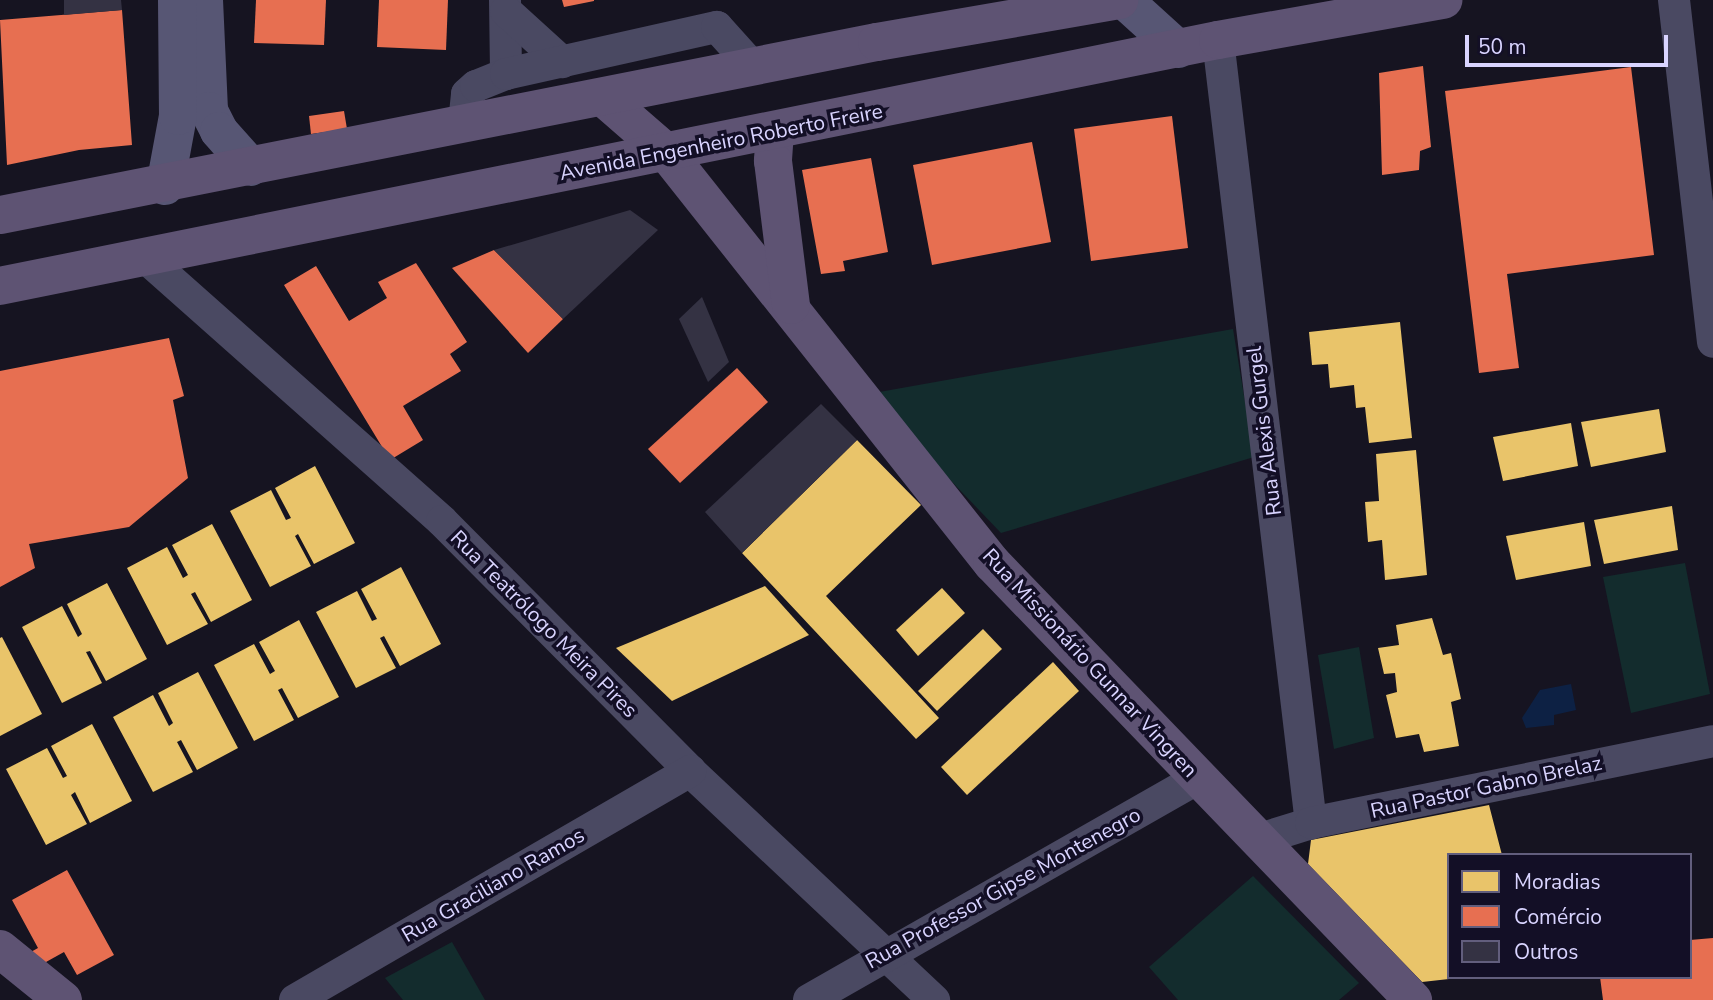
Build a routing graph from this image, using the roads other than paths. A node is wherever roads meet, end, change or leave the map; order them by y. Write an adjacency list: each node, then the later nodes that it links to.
1 (177, 0): 17 (main road)
2 (204, 0): 16 (main road)
3 (1121, 0): 8 (main road); 10 (main road)
4 (1443, 0): 7 (main road, Avenida Engenheiro Roberto Freire)
5 (1674, 0): 22 (street)
6 (506, 5): 9 (street); 11 (street)
7 (1218, 40): 8 (main road, Avenida Engenheiro Roberto Freire); 26 (street, Rua Alexis Gurgel)
8 (1178, 49): 14 (main road, Avenida Engenheiro Roberto Freire)
9 (562, 62): 10 (street); 11 (street)
10 (753, 67): 12 (main road)
11 (506, 74): 13 (street)
12 (605, 99): 13 (main road); 15 (main road, Rua Missionário Gunnar Vingren)
13 (464, 123): 16 (main road)
14 (775, 131): 15 (main road, Avenida Engenheiro Roberto Freire); 21 (main road, Rua Missionário Gunnar Vingren)
15 (666, 152): 19 (main road, Avenida Engenheiro Roberto Freire); 21 (main road, Rua Missionário Gunnar Vingren)
16 (251, 167): 17 (main road)
17 (165, 186): 18 (main road)
18 (0, 215)
19 (146, 258): 20 (main road, Avenida Engenheiro Roberto Freire); 24 (street, Rua Teatrólogo Meira Pires)
20 (0, 286)
21 (792, 305): 25 (main road, Rua Missionário Gunnar Vingren)
22 (1713, 342)
23 (1713, 741): 26 (street, Rua Pastor Gabno Brelaz)
24 (690, 771): 29 (street, Rua Teatrólogo Meira Pires); 31 (street, Rua Graciliano Ramos)
25 (1198, 778): 27 (main road, Rua Missionário Gunnar Vingren); 29 (street, Rua Professor Gipse Montenegro)
26 (1311, 823): 27 (street, Rua Pastor Gabno Brelaz)
27 (1261, 839): 34 (main road, Rua Missionário Gunnar Vingren)
28 (0, 949): 30 (main road)
29 (884, 954): 32 (street, Rua Professor Gipse Montenegro); 33 (street, Rua Teatrólogo Meira Pires)
30 (63, 1000)
31 (295, 1000)
32 (809, 1000)
33 (934, 1000)
34 (1413, 1000)

